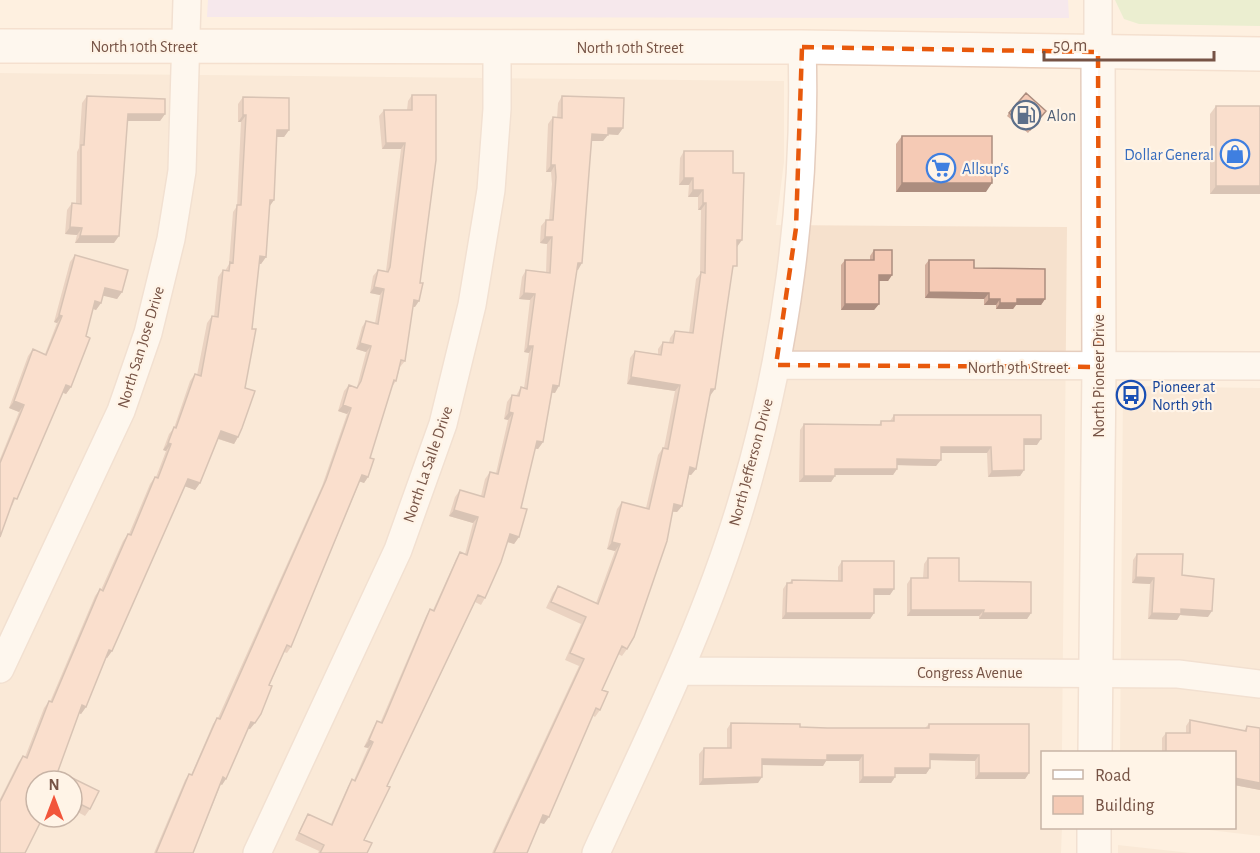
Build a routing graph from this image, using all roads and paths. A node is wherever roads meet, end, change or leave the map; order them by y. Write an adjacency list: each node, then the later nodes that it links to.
1 (188, 0): 4 (street, North San Jose Drive)
2 (1098, 0): 7 (street, North Pioneer Drive)
3 (0, 46): 4 (main road, North 10th Street)
4 (187, 47): 5 (main road, North 10th Street); 12 (street, North San Jose Drive)
5 (497, 47): 6 (main road, North 10th Street); 18 (street, North La Salle Drive)
6 (802, 47): 7 (main road, North 10th Street); 9 (street, North Jefferson Drive)
7 (1098, 52): 8 (main road, North 10th Street); 11 (main road, North Pioneer Drive)
8 (1260, 54)
9 (776, 365): 11 (street, North 9th Street); 13 (street, North Jefferson Drive)
10 (1260, 366): 11 (street, North 9th Street)
11 (1099, 367): 14 (main road, North Pioneer Drive)
12 (0, 669)
13 (679, 671): 14 (street, Congress Avenue); 19 (street, North Jefferson Drive)
14 (1096, 672): 15 (street, Congress Avenue); 16 (main road, North Pioneer Drive)
15 (1260, 684)
16 (1095, 751)
17 (1094, 829): 20 (main road)
18 (257, 853)
19 (596, 853)
20 (1094, 853)

